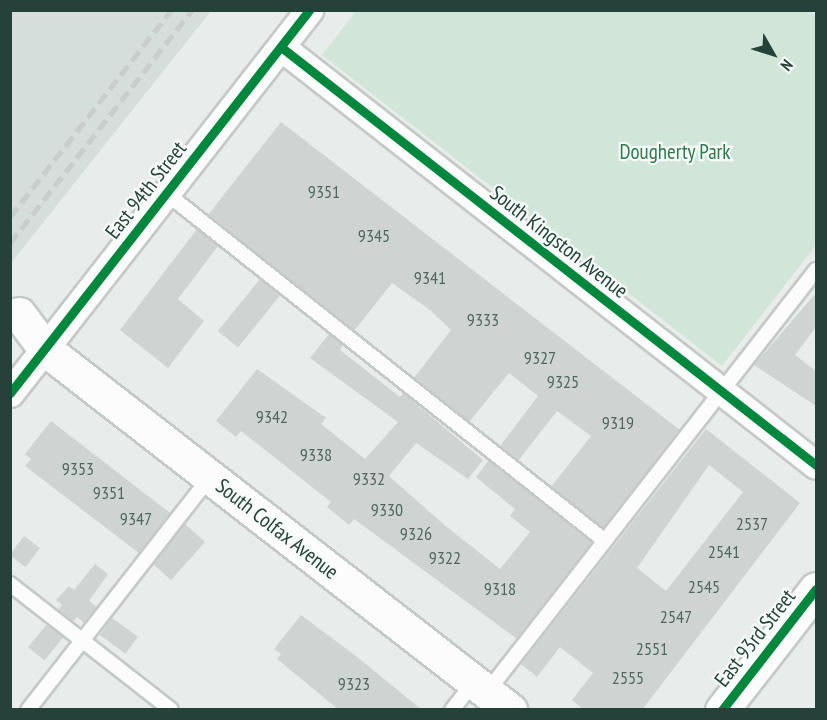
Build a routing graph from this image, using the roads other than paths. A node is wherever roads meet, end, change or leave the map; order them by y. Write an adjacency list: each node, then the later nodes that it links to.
1 (309, 10): 2 (street, East 94th Street)
2 (281, 47): 3 (street, East 94th Street); 7 (street, South Kingston Avenue)
3 (166, 193): 6 (street, East 94th Street); 11 (lane)
4 (816, 270): 7 (lane)
5 (15, 326): 6 (main road, South Colfax Avenue)
6 (45, 349): 8 (street, East 94th Street); 10 (main road, South Colfax Avenue)
7 (722, 392): 9 (street, South Kingston Avenue); 11 (lane)
8 (10, 393)
9 (816, 465)
10 (210, 477): 14 (lane); 15 (main road, South Colfax Avenue)
11 (605, 541): 15 (lane)
12 (10, 584): 14 (lane)
13 (816, 589): 19 (main road, East 93rd Street)
14 (82, 641): 16 (lane); 17 (lane)
15 (490, 694): 18 (lane)
16 (28, 710)
17 (171, 710)
18 (452, 710)
19 (722, 710)

